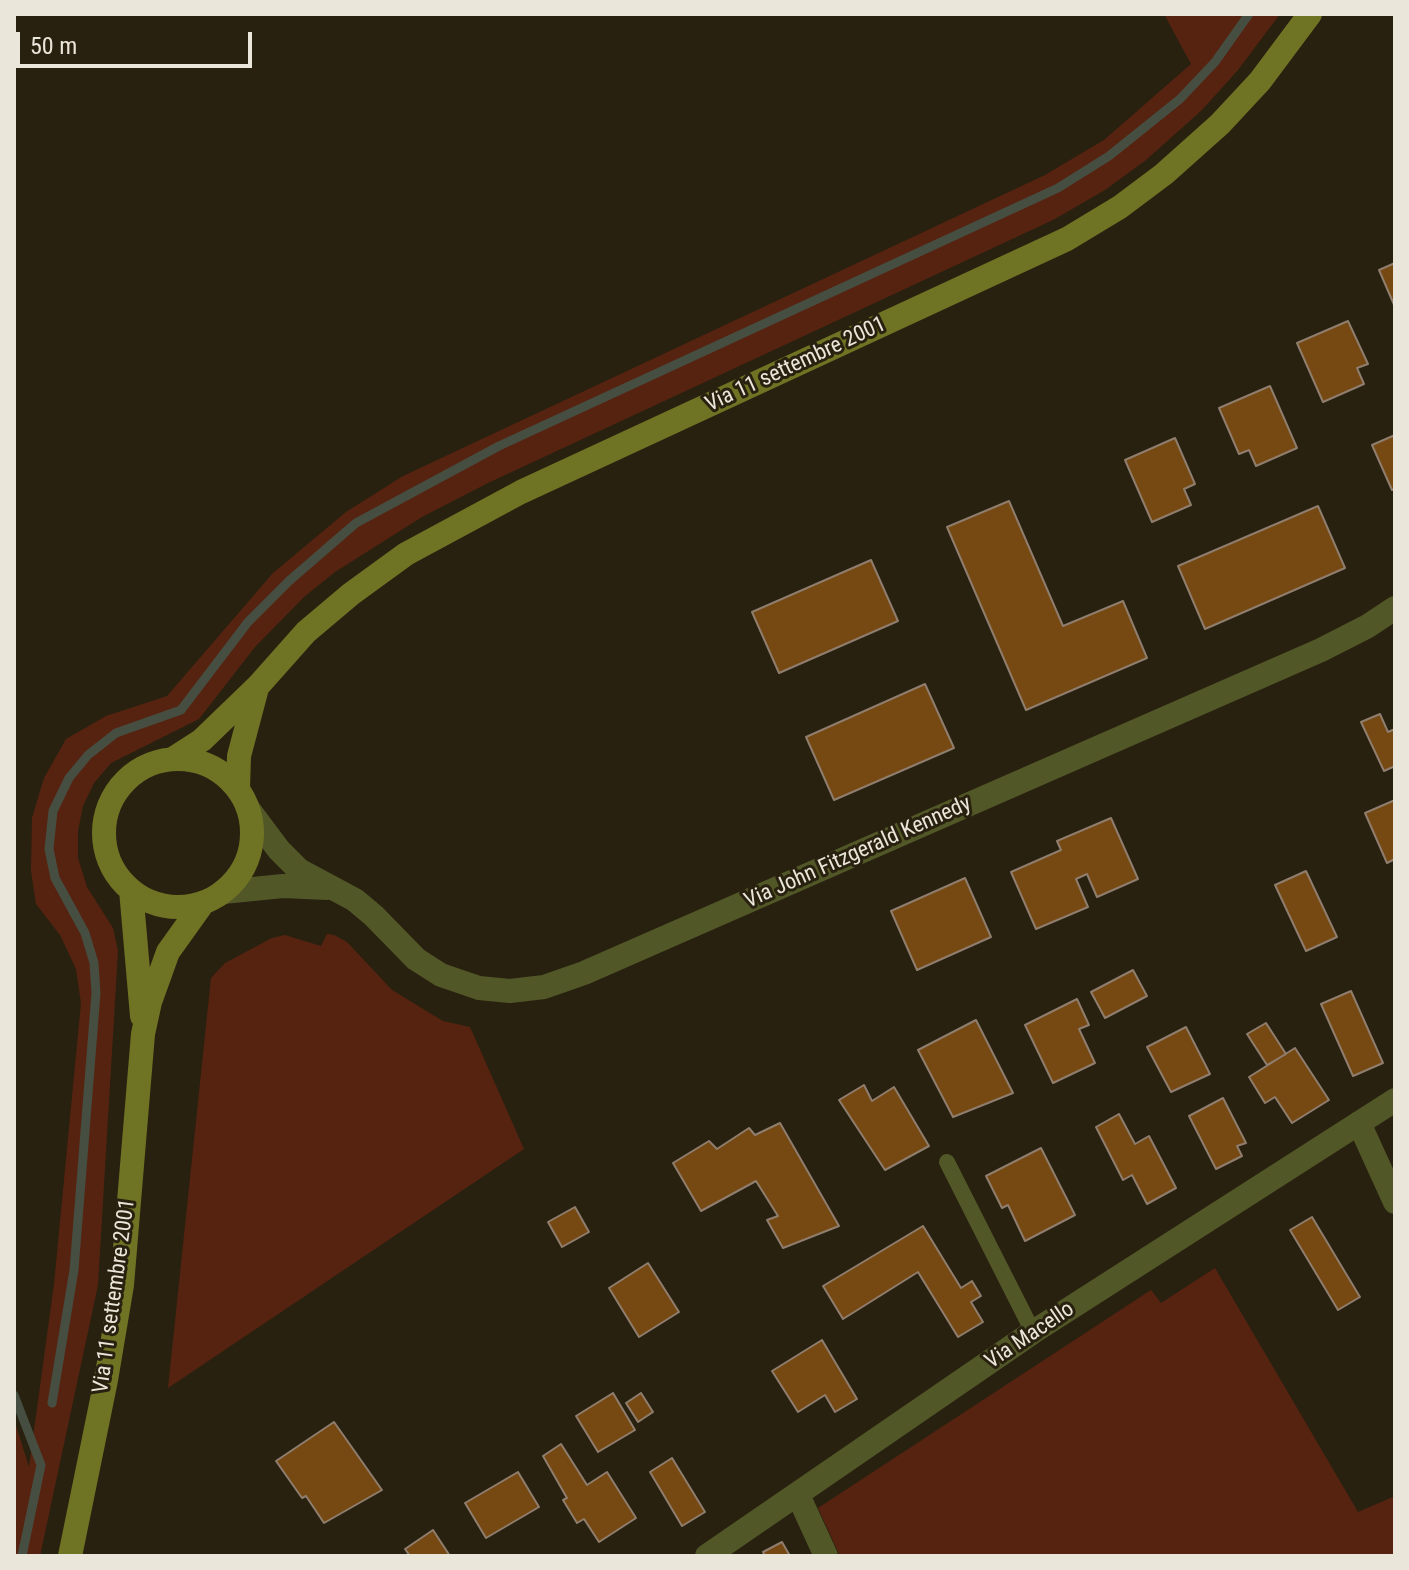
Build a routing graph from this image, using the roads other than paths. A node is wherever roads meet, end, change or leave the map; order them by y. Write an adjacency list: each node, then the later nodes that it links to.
1 (1310, 14): 3 (main road, Via 11 settembre 2001)
2 (1395, 608): 6 (street, Via John Fitzgerald Kennedy)
3 (258, 686): 4 (main road, Via 11 settembre 2001); 5 (main road, Via 11 settembre 2001)
4 (174, 758): 5 (main road); 7 (main road, Via 11 settembre 2001)
5 (244, 800): 6 (street, Via John Fitzgerald Kennedy); 8 (main road, Via 11 settembre 2001)
6 (329, 888): 8 (street, Via John Fitzgerald Kennedy)
7 (131, 890): 8 (main road); 9 (main road, Via 11 settembre 2001)
8 (213, 898): 9 (main road, Via 11 settembre 2001)
9 (143, 1034): 16 (main road, Via 11 settembre 2001)
10 (1395, 1100): 11 (street, Via Macello)
11 (1359, 1123): 13 (street); 14 (street, Via Macello)
12 (947, 1162): 14 (lane)
13 (1395, 1202)
14 (1033, 1332): 15 (street, Via Macello)
15 (798, 1495): 17 (street, Via Macello); 18 (street)
16 (70, 1556)
17 (707, 1556)
18 (826, 1556)

